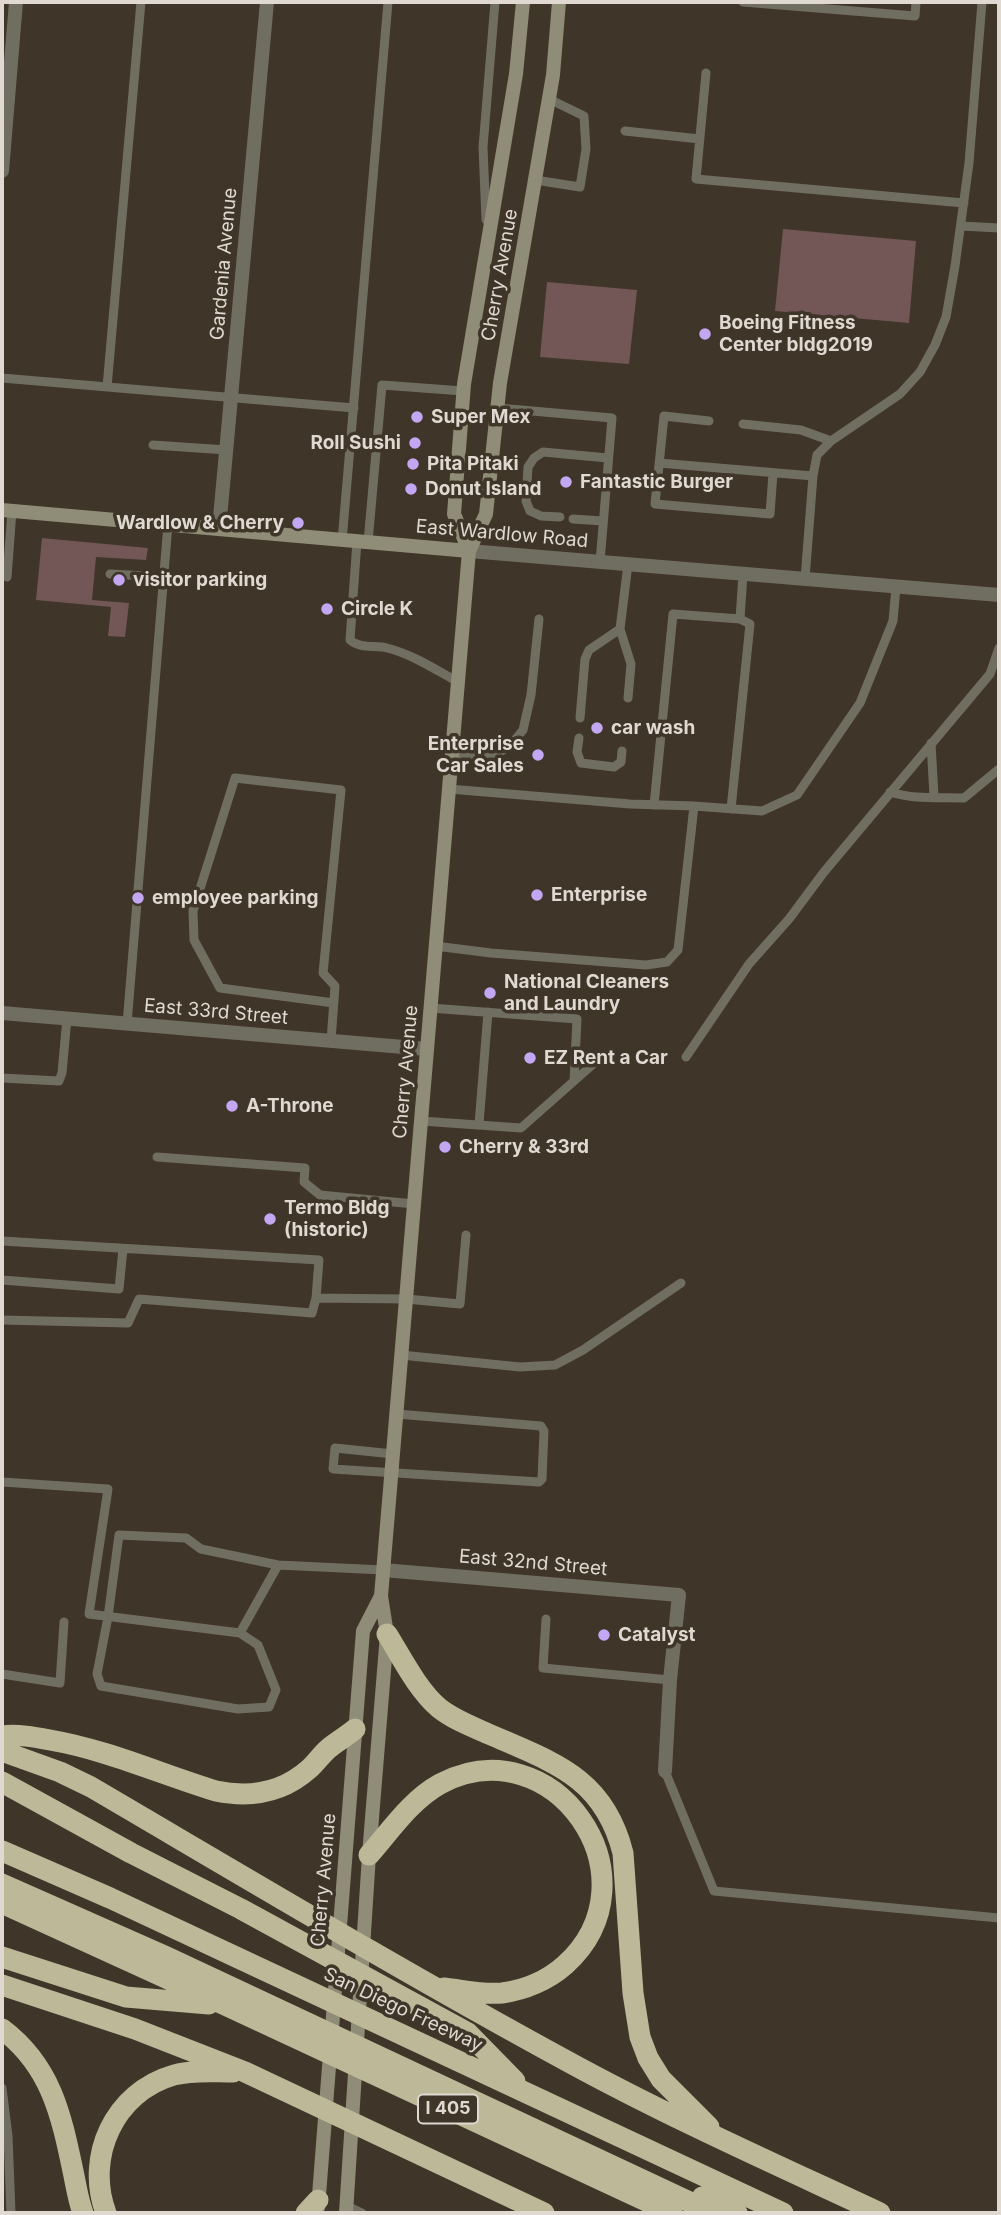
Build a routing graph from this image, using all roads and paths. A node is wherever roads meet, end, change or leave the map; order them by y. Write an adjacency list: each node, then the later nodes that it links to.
1 (16, 2): 16 (street)
2 (141, 2): 23 (lane)
3 (267, 2): 25 (street, Gardenia Avenue)
4 (388, 2): 26 (lane)
5 (495, 2): 21 (lane, Cherry Avenue)
6 (523, 2): 21 (main road, Cherry Avenue)
7 (559, 2): 13 (main road, Cherry Avenue)
8 (743, 2): 9 (lane)
9 (759, 2): 10 (lane)
10 (916, 2)
11 (982, 2): 18 (lane)
12 (706, 73): 15 (lane)
13 (549, 99): 17 (main road, Cherry Avenue); 17 (lane)
14 (625, 131): 15 (lane)
15 (700, 139): 18 (lane)
16 (2, 171)
17 (535, 180): 27 (main road, Cherry Avenue)
18 (964, 203): 19 (lane)
19 (961, 226): 20 (lane); 30 (lane)
20 (999, 228)
21 (488, 243): 24 (main road, Cherry Avenue)
22 (2, 378): 23 (lane)
23 (107, 387): 25 (lane)
24 (463, 391): 44 (lane); 45 (main road, Cherry Avenue)
25 (232, 398): 26 (lane); 32 (street, Gardenia Avenue)
26 (354, 408): 43 (lane)
27 (498, 408): 33 (lane); 45 (main road, Cherry Avenue)
28 (709, 421): 34 (lane)
29 (743, 424): 30 (lane)
30 (831, 441): 36 (lane)
31 (153, 445): 32 (lane)
32 (227, 450): 42 (street, Gardenia Avenue)
33 (608, 458): 38 (lane); 40 (lane)
34 (659, 463): 35 (lane); 35 (lane)
35 (773, 473): 36 (lane)
36 (813, 476): 52 (lane)
37 (7, 510): 41 (main road, East Wardlow Road); 50 (lane)
38 (560, 517)
39 (573, 519): 40 (lane)
40 (603, 521): 46 (lane)
41 (168, 524): 42 (main road, East Wardlow Road); 51 (lane)
42 (219, 529): 43 (main road, East Wardlow Road)
43 (342, 541): 44 (main road, East Wardlow Road)
44 (363, 541): 45 (main road, East Wardlow Road); 59 (lane)
45 (469, 551): 46 (street, East Wardlow Road); 59 (main road, Cherry Avenue)
46 (600, 562): 47 (street, East Wardlow Road)
47 (628, 564): 49 (street, East Wardlow Road); 57 (lane)
48 (110, 574): 51 (lane)
49 (743, 574): 52 (street, East Wardlow Road); 56 (lane)
50 (7, 577)
51 (164, 577): 79 (lane)
52 (805, 579): 53 (street, East Wardlow Road)
53 (896, 587): 54 (street, East Wardlow Road); 72 (lane)
54 (999, 595)
55 (539, 619): 65 (lane)
56 (740, 619): 70 (lane); 72 (lane)
57 (620, 629): 60 (lane); 61 (lane)
58 (999, 648): 63 (lane)
59 (458, 682): 65 (main road, Cherry Avenue)
60 (628, 698)
61 (580, 718)
62 (579, 738): 64 (lane)
63 (930, 743): 68 (lane); 69 (lane)
64 (622, 751)
65 (452, 756): 67 (main road, Cherry Avenue)
66 (999, 769): 69 (lane)
67 (449, 789): 70 (lane); 73 (main road, Cherry Avenue)
68 (890, 792): 69 (lane); 82 (lane)
69 (933, 796)
70 (654, 805): 71 (lane)
71 (694, 806): 72 (lane); 73 (lane)
72 (731, 809)
73 (436, 946): 75 (main road, Cherry Avenue)
74 (334, 1003): 74 (lane); 80 (lane)
75 (430, 1008): 76 (lane); 81 (main road, Cherry Avenue)
76 (488, 1012): 85 (lane); 87 (lane)
77 (2, 1013): 78 (street, East 33rd Street)
78 (67, 1018): 79 (street, East 33rd Street); 84 (lane)
79 (127, 1024): 80 (street, East 33rd Street)
80 (331, 1041): 81 (street, East 33rd Street)
81 (427, 1049): 86 (main road, Cherry Avenue)
82 (687, 1057)
83 (600, 1058): 85 (lane)
84 (2, 1078)
85 (574, 1081): 87 (lane)
86 (421, 1121): 87 (lane); 89 (main road, Cherry Avenue)
87 (479, 1124)
88 (157, 1157): 89 (lane)
89 (414, 1204): 96 (main road, Cherry Avenue)
90 (466, 1235): 96 (lane)
91 (2, 1241): 92 (lane)
92 (123, 1249): 93 (lane); 95 (lane)
93 (2, 1280)
94 (681, 1283): 98 (lane)
95 (316, 1298): 96 (lane); 97 (lane)
96 (406, 1299): 98 (main road, Cherry Avenue)
97 (2, 1320)
98 (401, 1355): 99 (main road, Cherry Avenue)
99 (397, 1414): 100 (main road, Cherry Avenue); 101 (lane)
100 (393, 1454): 101 (main road, Cherry Avenue); 101 (lane)
101 (391, 1474): 104 (main road, Cherry Avenue)
102 (2, 1482): 106 (lane)
103 (278, 1565): 104 (lane); 106 (lane); 109 (lane)
104 (383, 1570): 105 (main road, Cherry Avenue); 112 (street, East 32nd Street)
105 (381, 1596): 110 (main road, Cherry Avenue); 113 (main road, Cherry Avenue)
106 (108, 1616): 109 (lane); 109 (lane)
107 (546, 1619): 112 (lane)
108 (64, 1622): 111 (lane)
109 (240, 1633)
110 (387, 1634): 119 (main road, Cherry Avenue); 132 (highway)
111 (2, 1674)
112 (670, 1680): 116 (street)
113 (355, 1729): 114 (highway); 134 (main road, Cherry Avenue)
114 (2, 1736)
115 (2, 1751): 125 (highway)
116 (665, 1771): 122 (lane)
117 (2, 1782): 131 (highway)
118 (2, 1851): 128 (highway, San Diego Freeway / I 405)
119 (369, 1855): 125 (highway); 135 (main road, Cherry Avenue)
120 (2, 1884): 143 (highway)
121 (2, 1903): 126 (highway, I 405)
122 (999, 1917)
123 (2, 1957): 126 (highway)
124 (2, 1985): 129 (highway)
125 (435, 1988): 132 (highway)
126 (225, 2005): 142 (highway, I 405)
127 (2, 2029): 137 (highway)
128 (441, 2053): 131 (highway, San Diego Freeway / I 405); 144 (highway)
129 (245, 2072): 133 (highway); 138 (highway)
130 (2, 2088): 136 (lane)
131 (525, 2091): 145 (highway, San Diego Freeway / I 405)
132 (721, 2138): 146 (highway)
133 (525, 2203): 140 (highway); 141 (highway)
134 (314, 2209)
135 (346, 2209): 139 (lane)
136 (11, 2213)
137 (83, 2213)
138 (106, 2213)
139 (362, 2213)
140 (544, 2213)
141 (556, 2213)
142 (671, 2213)
143 (713, 2213)
144 (737, 2213)
145 (783, 2213)
146 (880, 2213)

